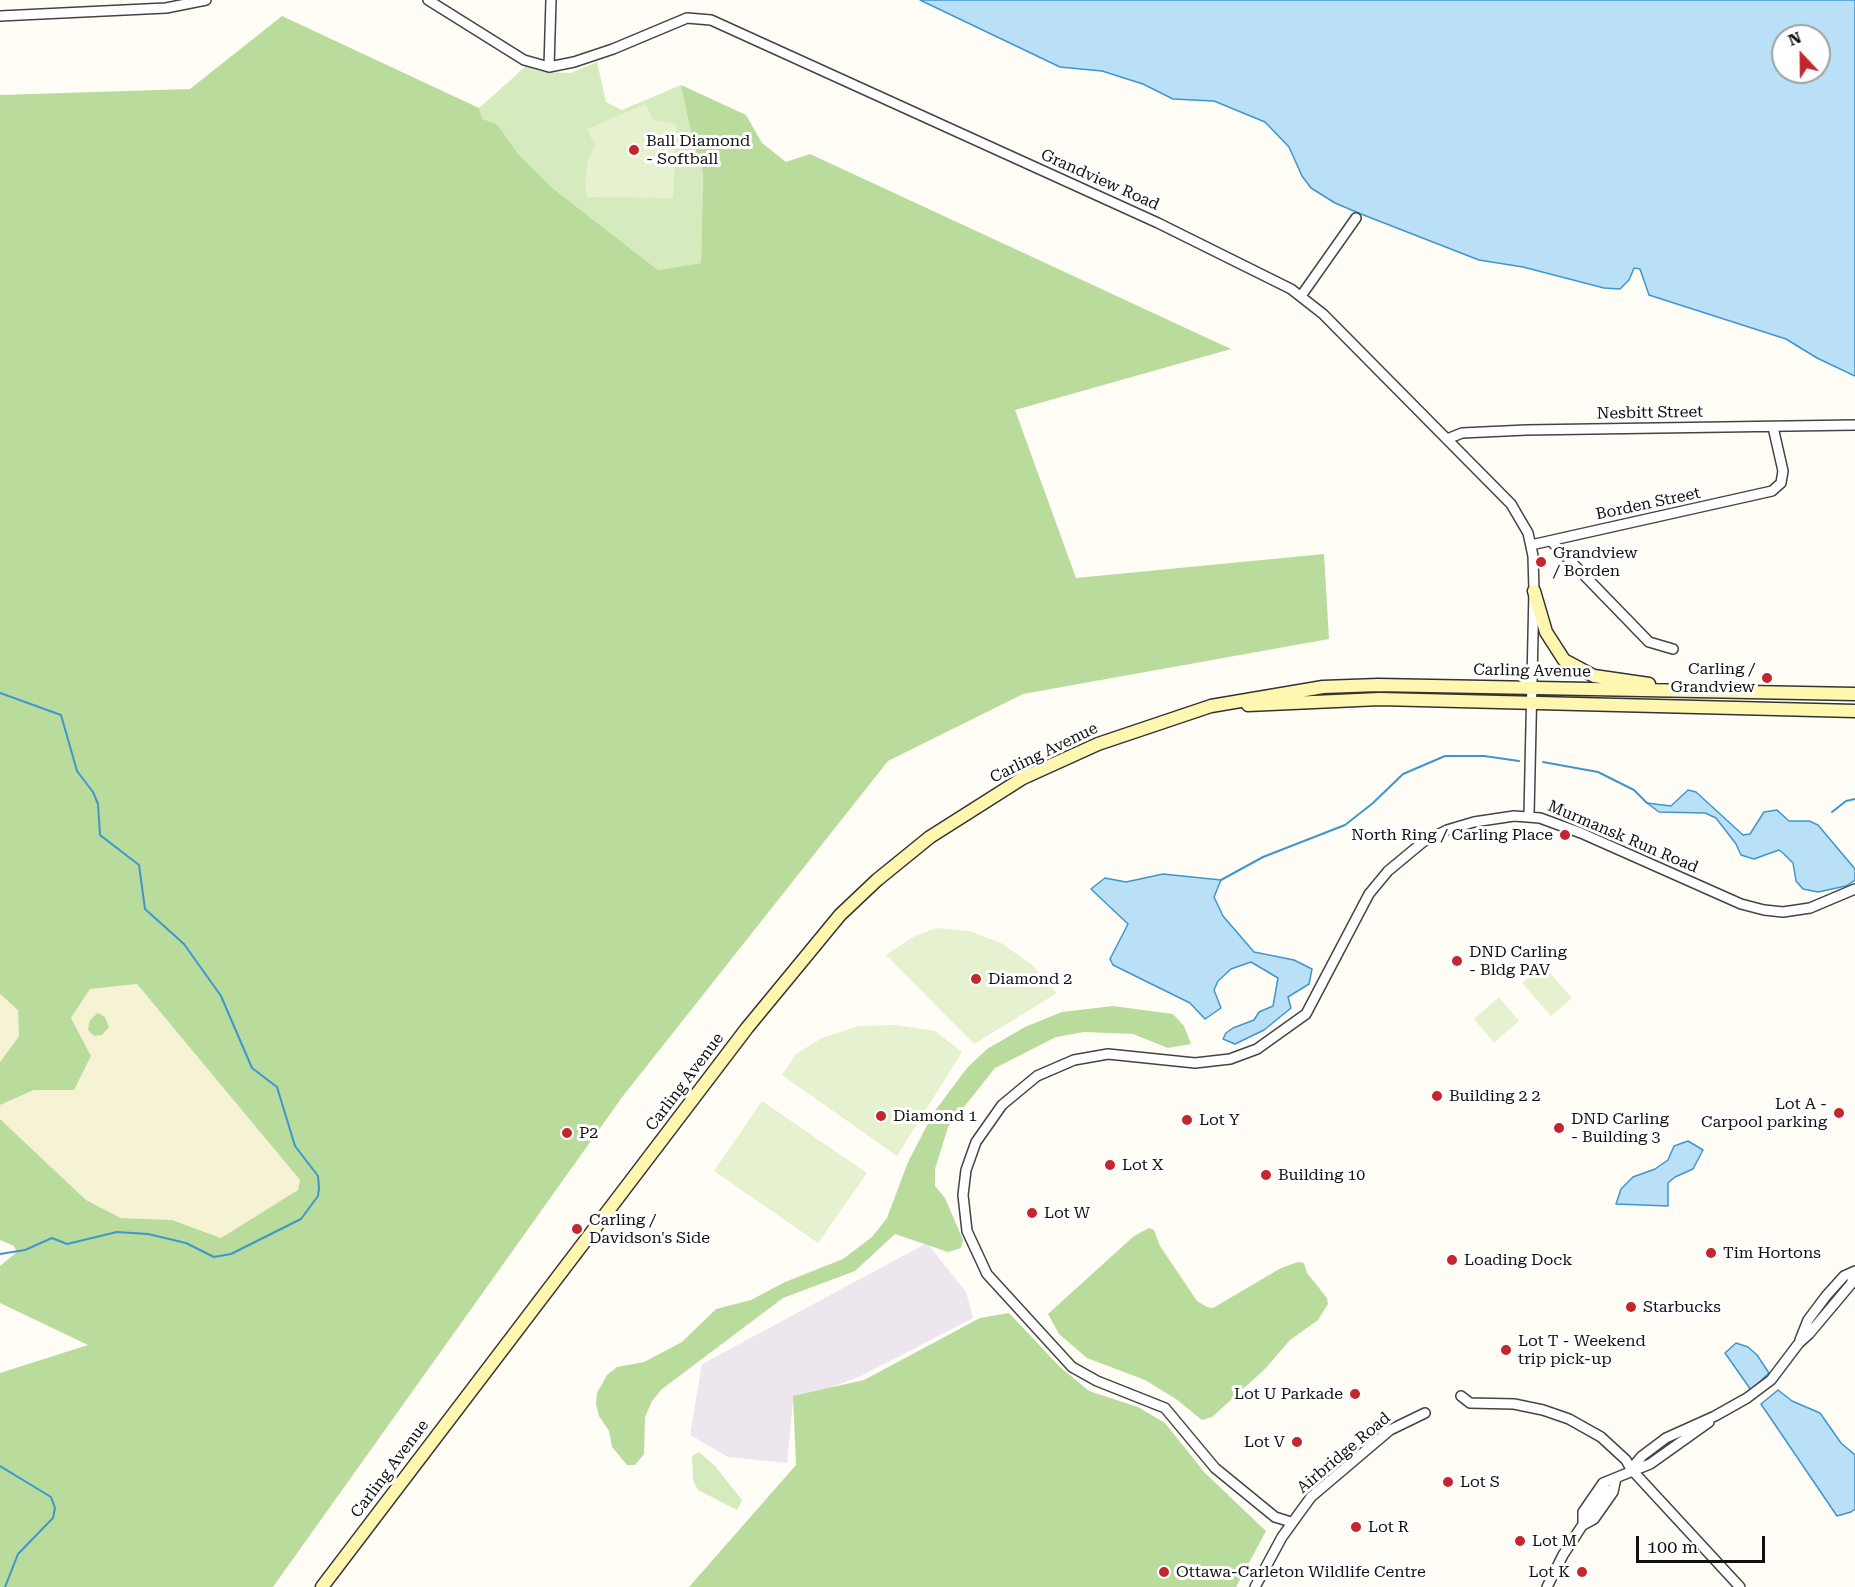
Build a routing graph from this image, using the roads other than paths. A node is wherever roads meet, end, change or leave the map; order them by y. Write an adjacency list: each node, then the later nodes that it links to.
1 (206, 0): 4 (street)
2 (428, 0): 5 (street)
3 (551, 0): 5 (street)
4 (0, 16)
5 (549, 67): 7 (street, Grandview Road)
6 (1356, 218): 7 (street)
7 (1301, 296): 10 (street, Grandview Road)
8 (1855, 425): 9 (street, Nesbitt Street)
9 (1773, 427): 10 (street, Nesbitt Street); 11 (street, Borden Street)
10 (1447, 438): 12 (street, Grandview Road)
11 (1551, 541): 12 (street, Borden Street); 14 (street)
12 (1531, 545): 13 (street, Grandview Road)
13 (1534, 591): 15 (street, Grandview Road); 16 (main road)
14 (1673, 649)
15 (1532, 687): 16 (main road, Carling Avenue); 18 (street, Grandview Road); 21 (main road, Carling Avenue)
16 (1706, 692): 17 (main road, Carling Avenue)
17 (1855, 694)
18 (1531, 703): 19 (main road, Carling Avenue); 21 (main road, Carling Avenue); 23 (street, Grandview Road)
19 (1787, 710): 20 (main road, Carling Avenue); 22 (main road)
20 (1855, 711)
21 (1176, 717): 30 (main road, Carling Avenue)
22 (1855, 720)
23 (1529, 815): 24 (street, Murmansk Run Road); 29 (street, Murmansk Run Road)
24 (1855, 889)
25 (1855, 1273): 28 (street)
26 (1461, 1396): 28 (street)
27 (1425, 1413): 29 (street, Airbridge Road)
28 (1632, 1469): 32 (street); 33 (street)
29 (1291, 1522): 31 (street, Airbridge Road)
30 (322, 1587)
31 (1255, 1587)
32 (1547, 1587)
33 (1740, 1587)

